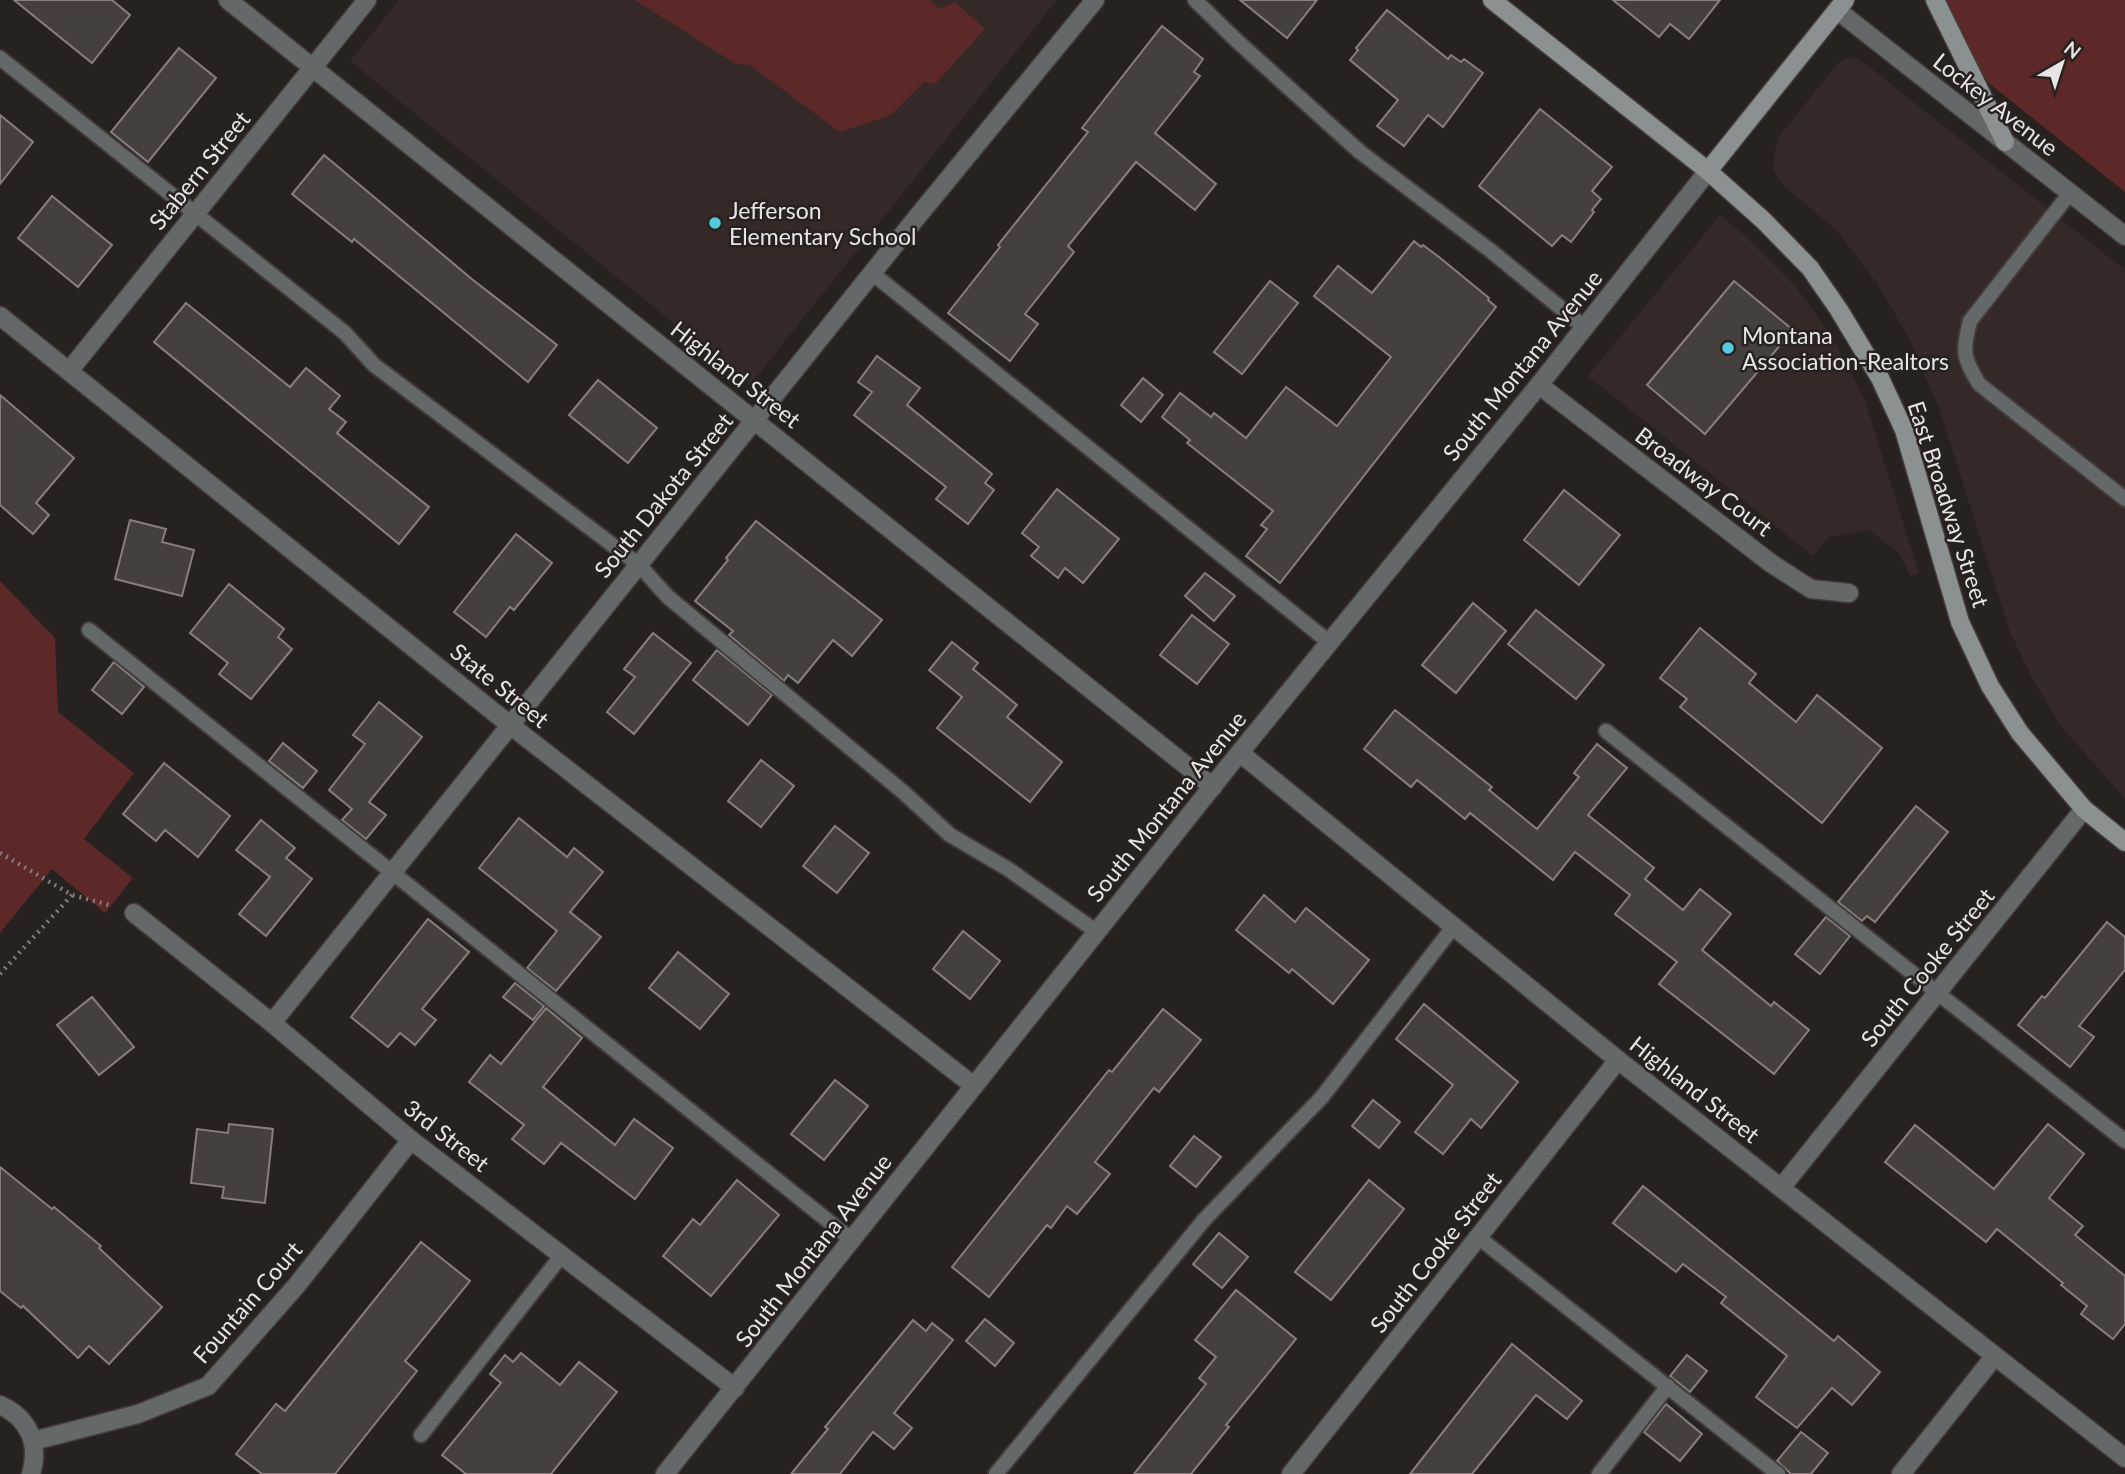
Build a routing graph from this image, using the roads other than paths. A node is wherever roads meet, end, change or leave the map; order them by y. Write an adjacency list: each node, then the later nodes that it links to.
1 (228, 0): 9 (street, Highland Street)
2 (367, 0): 9 (street, Stabern Street)
3 (1094, 0): 15 (street, South Dakota Street)
4 (1195, 0): 17 (lane)
5 (1492, 0): 11 (street, East Broadway Street)
6 (1935, 0): 10 (street)
7 (1841, 5): 10 (street, Lockey Avenue); 11 (street)
8 (0, 58): 13 (lane)
9 (312, 69): 13 (street, Stabern Street); 20 (street, Highland Street)
10 (2005, 142): 12 (street, Lockey Avenue)
11 (1708, 171): 17 (street, South Montana Avenue); 30 (street, East Broadway Street)
12 (2070, 193): 14 (street, Lockey Avenue); 21 (lane)
13 (195, 214): 18 (street, Stabern Street); 22 (lane)
14 (2125, 236)
15 (872, 273): 20 (street, South Dakota Street); 25 (lane)
16 (0, 316): 18 (street, State Street)
17 (1584, 327): 19 (street, South Montana Avenue)
18 (69, 371): 26 (street, State Street)
19 (1539, 385): 23 (street, Broadway Court); 25 (street, South Montana Avenue)
20 (754, 421): 22 (street, South Dakota Street); 29 (street, Highland Street)
21 (2125, 499)
22 (639, 565): 26 (street, South Dakota Street); 35 (lane)
23 (1849, 593)
24 (89, 630): 32 (lane)
25 (1330, 643): 28 (street, South Montana Avenue)
26 (510, 725): 32 (street, South Dakota Street); 39 (street, State Street)
27 (1606, 731): 36 (lane)
28 (1240, 753): 29 (street, South Montana Avenue); 34 (street, Highland Street)
29 (1213, 787): 35 (street, South Montana Avenue)
30 (2084, 809): 31 (street, East Broadway Street); 36 (street, South Cooke Street)
31 (2125, 842)
32 (392, 873): 37 (street, South Dakota Street); 44 (lane)
33 (134, 913): 37 (street, 3rd Street)
34 (1454, 926): 38 (street, Highland Street); 55 (lane)
35 (1097, 932): 39 (street, South Montana Avenue)
36 (1938, 993): 41 (lane); 42 (street, South Cooke Street)
37 (272, 1023): 40 (street, 3rd Street)
38 (1618, 1060): 42 (street, Highland Street); 43 (street, South Cooke Street)
39 (974, 1086): 44 (street, South Montana Avenue)
40 (411, 1140): 45 (street, 3rd Street); 51 (street, Fountain Court)
41 (2125, 1141)
42 (1782, 1188): 46 (street, Highland Street)
43 (1478, 1237): 47 (lane); 56 (street, South Cooke Street)
44 (852, 1240): 48 (street, South Montana Avenue)
45 (562, 1255): 48 (street, 3rd Street); 50 (lane)
46 (1994, 1357): 52 (street, Highland Street); 59 (street)
47 (1668, 1386): 57 (lane); 58 (lane)
48 (735, 1388): 54 (street, South Montana Avenue)
49 (0, 1405): 51 (street)
50 (421, 1435)
51 (33, 1441): 53 (street)
52 (2125, 1458)
53 (31, 1474)
54 (665, 1474)
55 (996, 1474)
56 (1291, 1474)
57 (1599, 1474)
58 (1778, 1474)
59 (1901, 1474)

